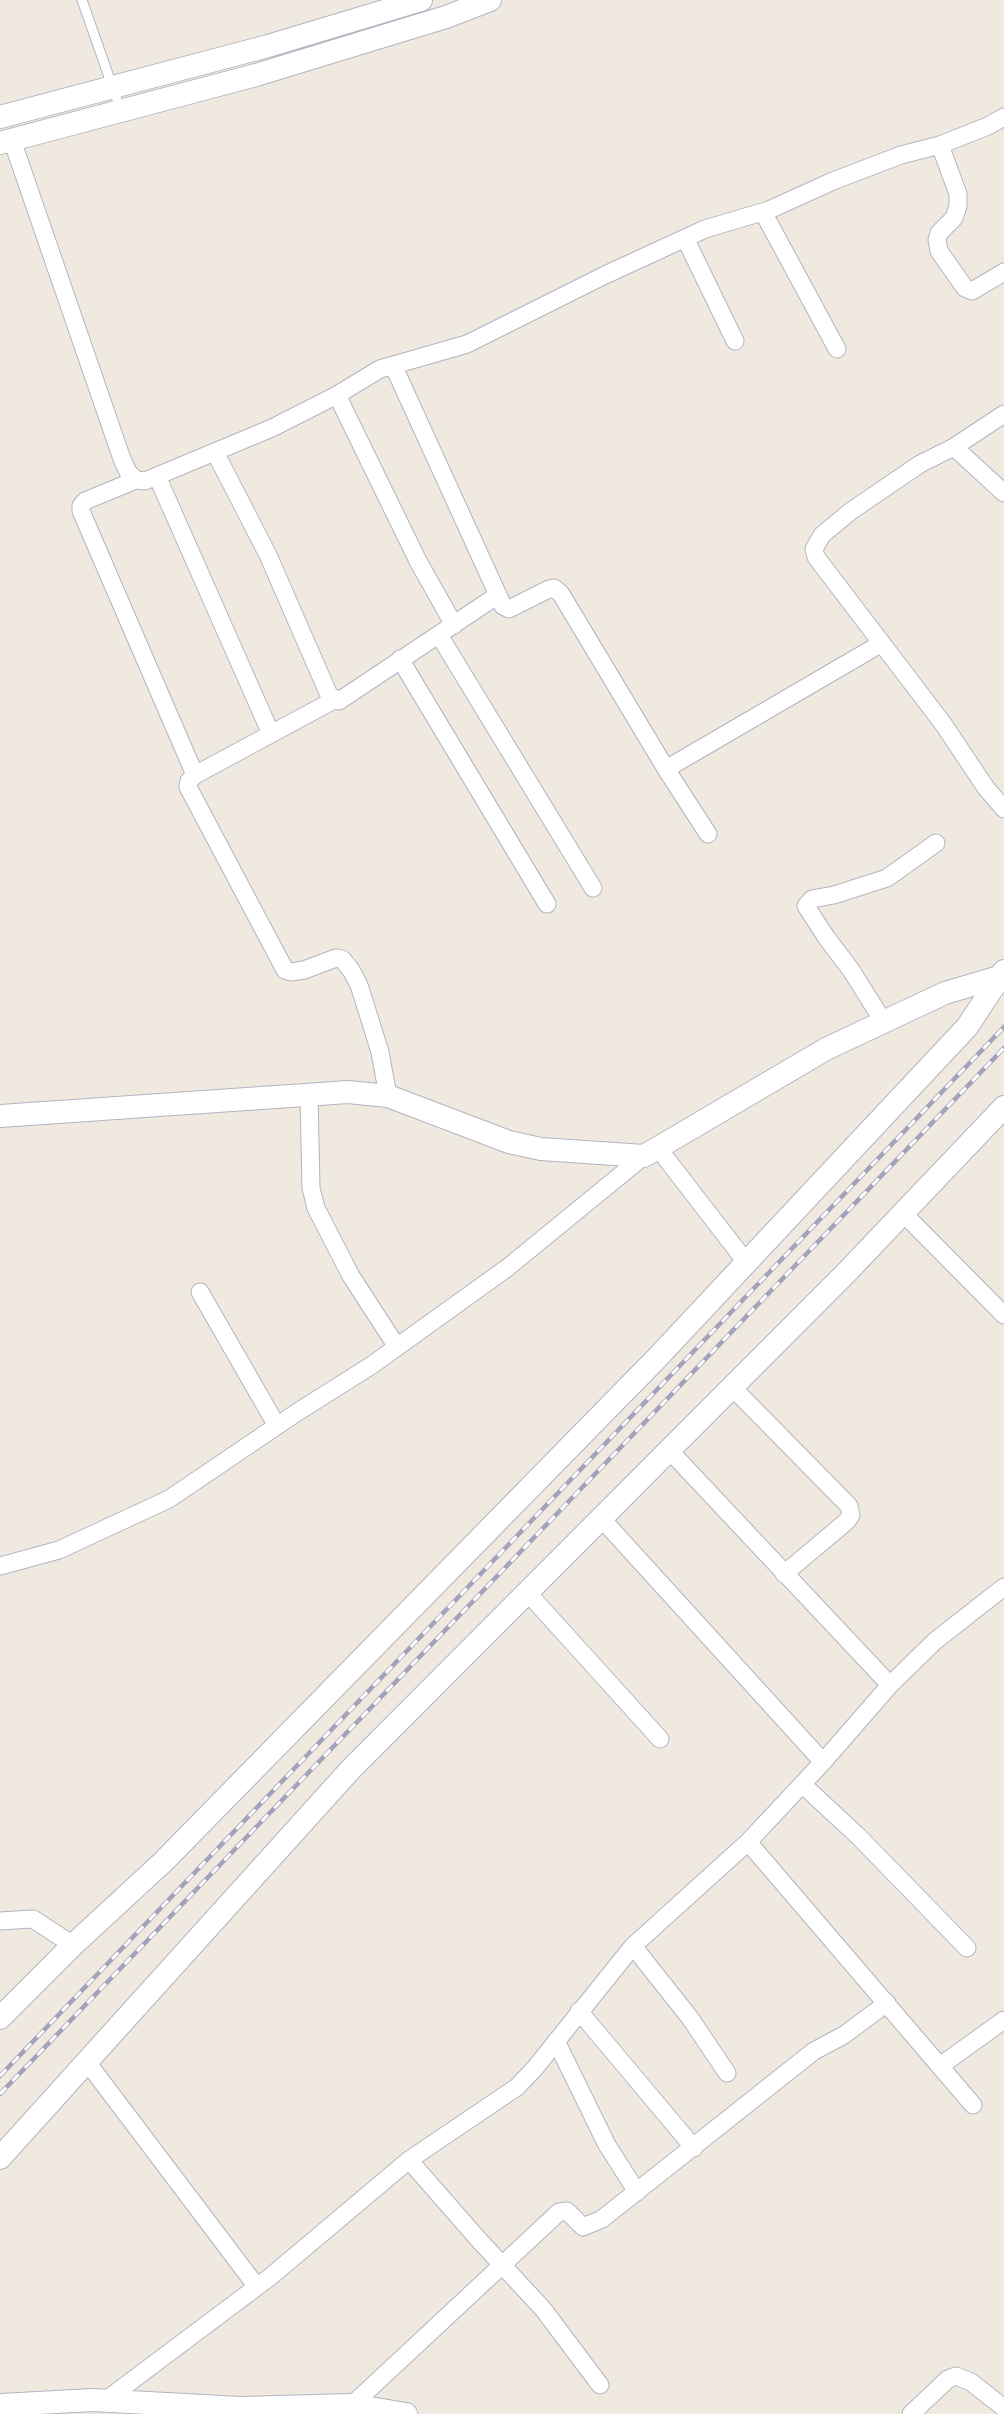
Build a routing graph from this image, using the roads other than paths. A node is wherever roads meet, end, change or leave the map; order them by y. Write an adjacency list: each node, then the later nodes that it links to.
1 (82, 0): 4 (lane)
2 (421, 0): 4 (street)
3 (490, 0): 5 (street)
4 (113, 88): 5 (lane); 6 (street)
5 (121, 111): 8 (street)
6 (0, 117)
7 (1004, 117): 9 (street)
8 (6, 141): 21 (street)
9 (940, 145): 10 (street); 12 (street)
10 (763, 212): 11 (street); 14 (street)
11 (685, 238): 13 (street); 15 (street)
12 (1004, 272)
13 (734, 341)
14 (837, 349)
15 (393, 365): 16 (street); 23 (street)
16 (337, 394): 19 (street); 24 (street)
17 (1004, 414): 18 (street)
18 (954, 447): 22 (street); 26 (street)
19 (215, 452): 20 (street); 28 (street)
20 (157, 476): 21 (street); 29 (street)
21 (136, 480): 31 (street)
22 (1004, 493)
23 (498, 595): 24 (street); 30 (street)
24 (454, 625): 25 (street)
25 (439, 635): 27 (street); 35 (street)
26 (882, 643): 30 (street); 32 (street)
27 (400, 659): 28 (street); 36 (street)
28 (334, 700): 29 (street)
29 (271, 734): 31 (street)
30 (666, 769): 33 (street)
31 (195, 775): 40 (street)
32 (1004, 809)
33 (708, 834)
34 (936, 843): 38 (street)
35 (593, 888)
36 (547, 904)
37 (1002, 976): 38 (street); 45 (street)
38 (883, 1021): 43 (street)
39 (309, 1096): 40 (street); 42 (street); 48 (street)
40 (388, 1096): 43 (street)
41 (1004, 1107): 44 (street)
42 (0, 1116)
43 (651, 1152): 45 (street); 48 (street)
44 (903, 1213): 47 (street); 49 (street)
45 (746, 1262): 63 (street)
46 (200, 1292): 50 (street)
47 (1004, 1316)
48 (397, 1347): 50 (street)
49 (732, 1386): 51 (street); 54 (street)
50 (277, 1426): 53 (street)
51 (669, 1450): 52 (street); 54 (street)
52 (601, 1518): 56 (street); 59 (street)
53 (0, 1566)
54 (784, 1574): 57 (street)
55 (1004, 1587): 57 (street)
56 (527, 1592): 58 (street); 71 (street)
57 (890, 1685): 59 (street)
58 (660, 1739)
59 (823, 1762): 60 (street)
60 (802, 1784): 61 (street); 65 (street)
61 (748, 1842): 64 (street); 66 (street)
62 (1, 1920): 63 (street)
63 (73, 1945): 68 (street)
64 (633, 1946): 67 (street); 73 (street)
65 (967, 1948)
66 (887, 2004): 72 (street); 75 (street)
67 (580, 2011): 70 (street); 75 (street)
68 (0, 2018)
69 (1004, 2020): 72 (street)
70 (556, 2041): 77 (street); 78 (street)
71 (87, 2062): 76 (street); 80 (street)
72 (940, 2066): 74 (street)
73 (727, 2073)
74 (973, 2105)
75 (694, 2148): 78 (street)
76 (0, 2158)
77 (409, 2160): 79 (street); 80 (street)
78 (637, 2192): 79 (street)
79 (504, 2265): 81 (street); 84 (street)
80 (257, 2286): 82 (street)
81 (600, 2385)
82 (106, 2400): 84 (street); 85 (street)
83 (0, 2405): 85 (street)
84 (352, 2405): 87 (street)
85 (61, 2408)
86 (1004, 2408): 88 (street)
87 (406, 2414)
88 (911, 2414)

